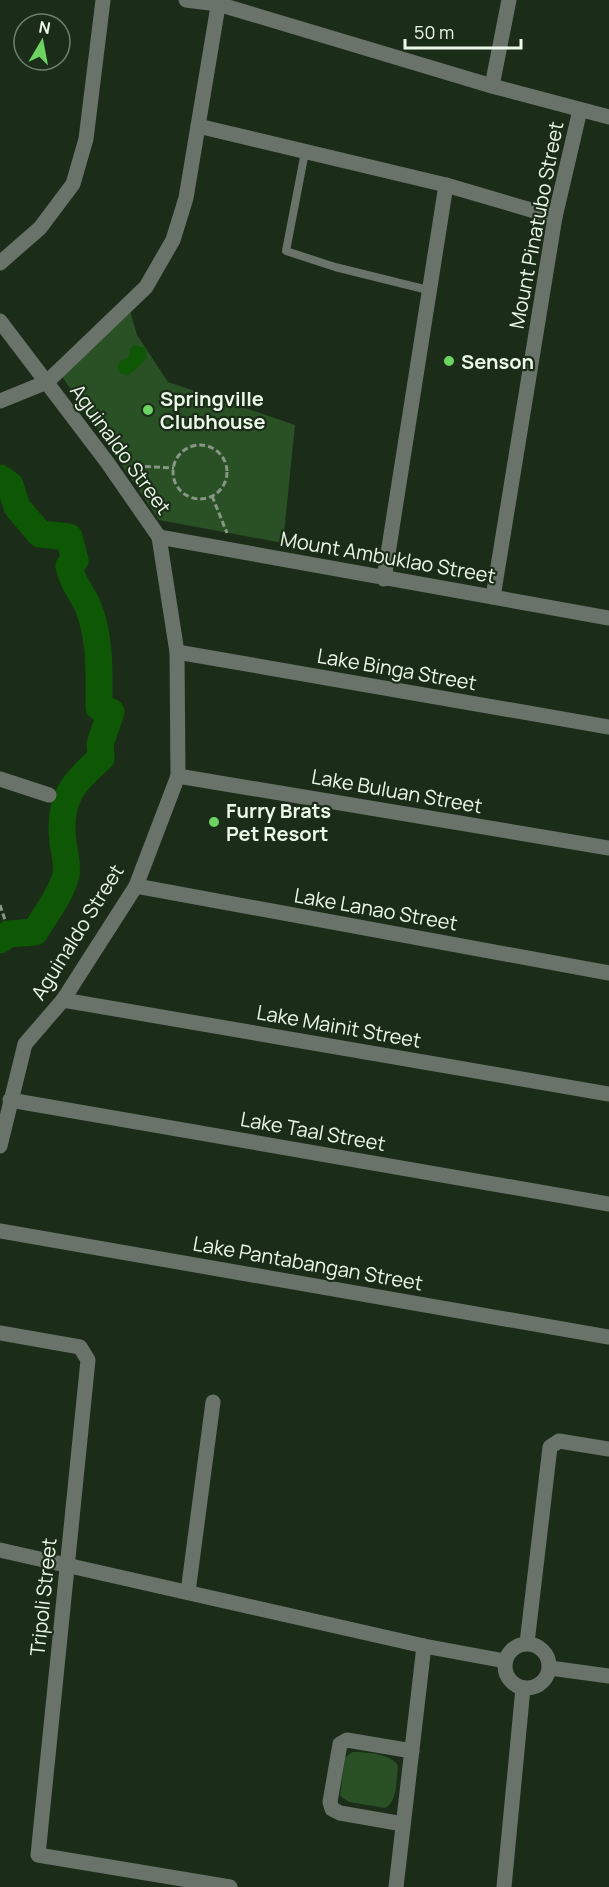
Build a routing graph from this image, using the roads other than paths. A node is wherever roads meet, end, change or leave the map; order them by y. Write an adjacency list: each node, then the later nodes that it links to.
1 (103, 0): 12 (street)
2 (186, 0): 4 (street)
3 (509, 0): 5 (street)
4 (219, 2): 5 (street); 8 (street)
5 (492, 86): 6 (street)
6 (580, 110): 7 (street); 11 (street, Mount Pinatubo Street)
7 (609, 117)
8 (198, 126): 9 (street); 15 (street)
9 (305, 152): 10 (street); 13 (lane)
10 (446, 185): 11 (street); 13 (street)
11 (555, 217): 19 (street, Mount Pinatubo Street)
12 (0, 263)
13 (428, 290): 18 (street)
14 (0, 321): 15 (street, Aguinaldo Street)
15 (47, 382): 16 (street); 17 (street, Aguinaldo Street)
16 (0, 401)
17 (159, 537): 18 (street, Mount Ambuklao Street); 21 (street, Aguinaldo Street)
18 (384, 579): 19 (street, Mount Ambuklao Street)
19 (493, 597): 20 (street, Mount Ambuklao Street)
20 (609, 618)
21 (177, 652): 22 (street, Lake Binga Street); 23 (street, Aguinaldo Street)
22 (609, 728)
23 (178, 776): 26 (street, Lake Buluan Street); 27 (street, Aguinaldo Street)
24 (0, 779): 25 (street)
25 (49, 795)
26 (609, 848)
27 (136, 886): 28 (street, Lake Lanao Street); 29 (street, Aguinaldo Street)
28 (609, 973)
29 (63, 1000): 30 (street, Lake Mainit Street); 31 (street, Aguinaldo Street)
30 (609, 1094)
31 (9, 1100): 32 (street, Aguinaldo Street); 33 (street, Lake Taal Street)
32 (0, 1146)
33 (609, 1204)
34 (0, 1231): 36 (street, Lake Pantabangan Street)
35 (0, 1333): 40 (street, Tripoli Street)
36 (609, 1337)
37 (213, 1402): 41 (street)
38 (609, 1449): 42 (street)
39 (0, 1550): 40 (street)
40 (67, 1564): 41 (street); 50 (street, Tripoli Street)
41 (188, 1592): 43 (street)
42 (527, 1643): 44 (street); 45 (street)
43 (424, 1646): 44 (street); 48 (street)
44 (505, 1661): 47 (street)
45 (550, 1668): 46 (street); 47 (street)
46 (609, 1676)
47 (523, 1688): 53 (street)
48 (412, 1751): 49 (street); 49 (street)
49 (403, 1824): 52 (street)
50 (168, 1882): 51 (street)
51 (230, 1887)
52 (396, 1887)
53 (504, 1887)

